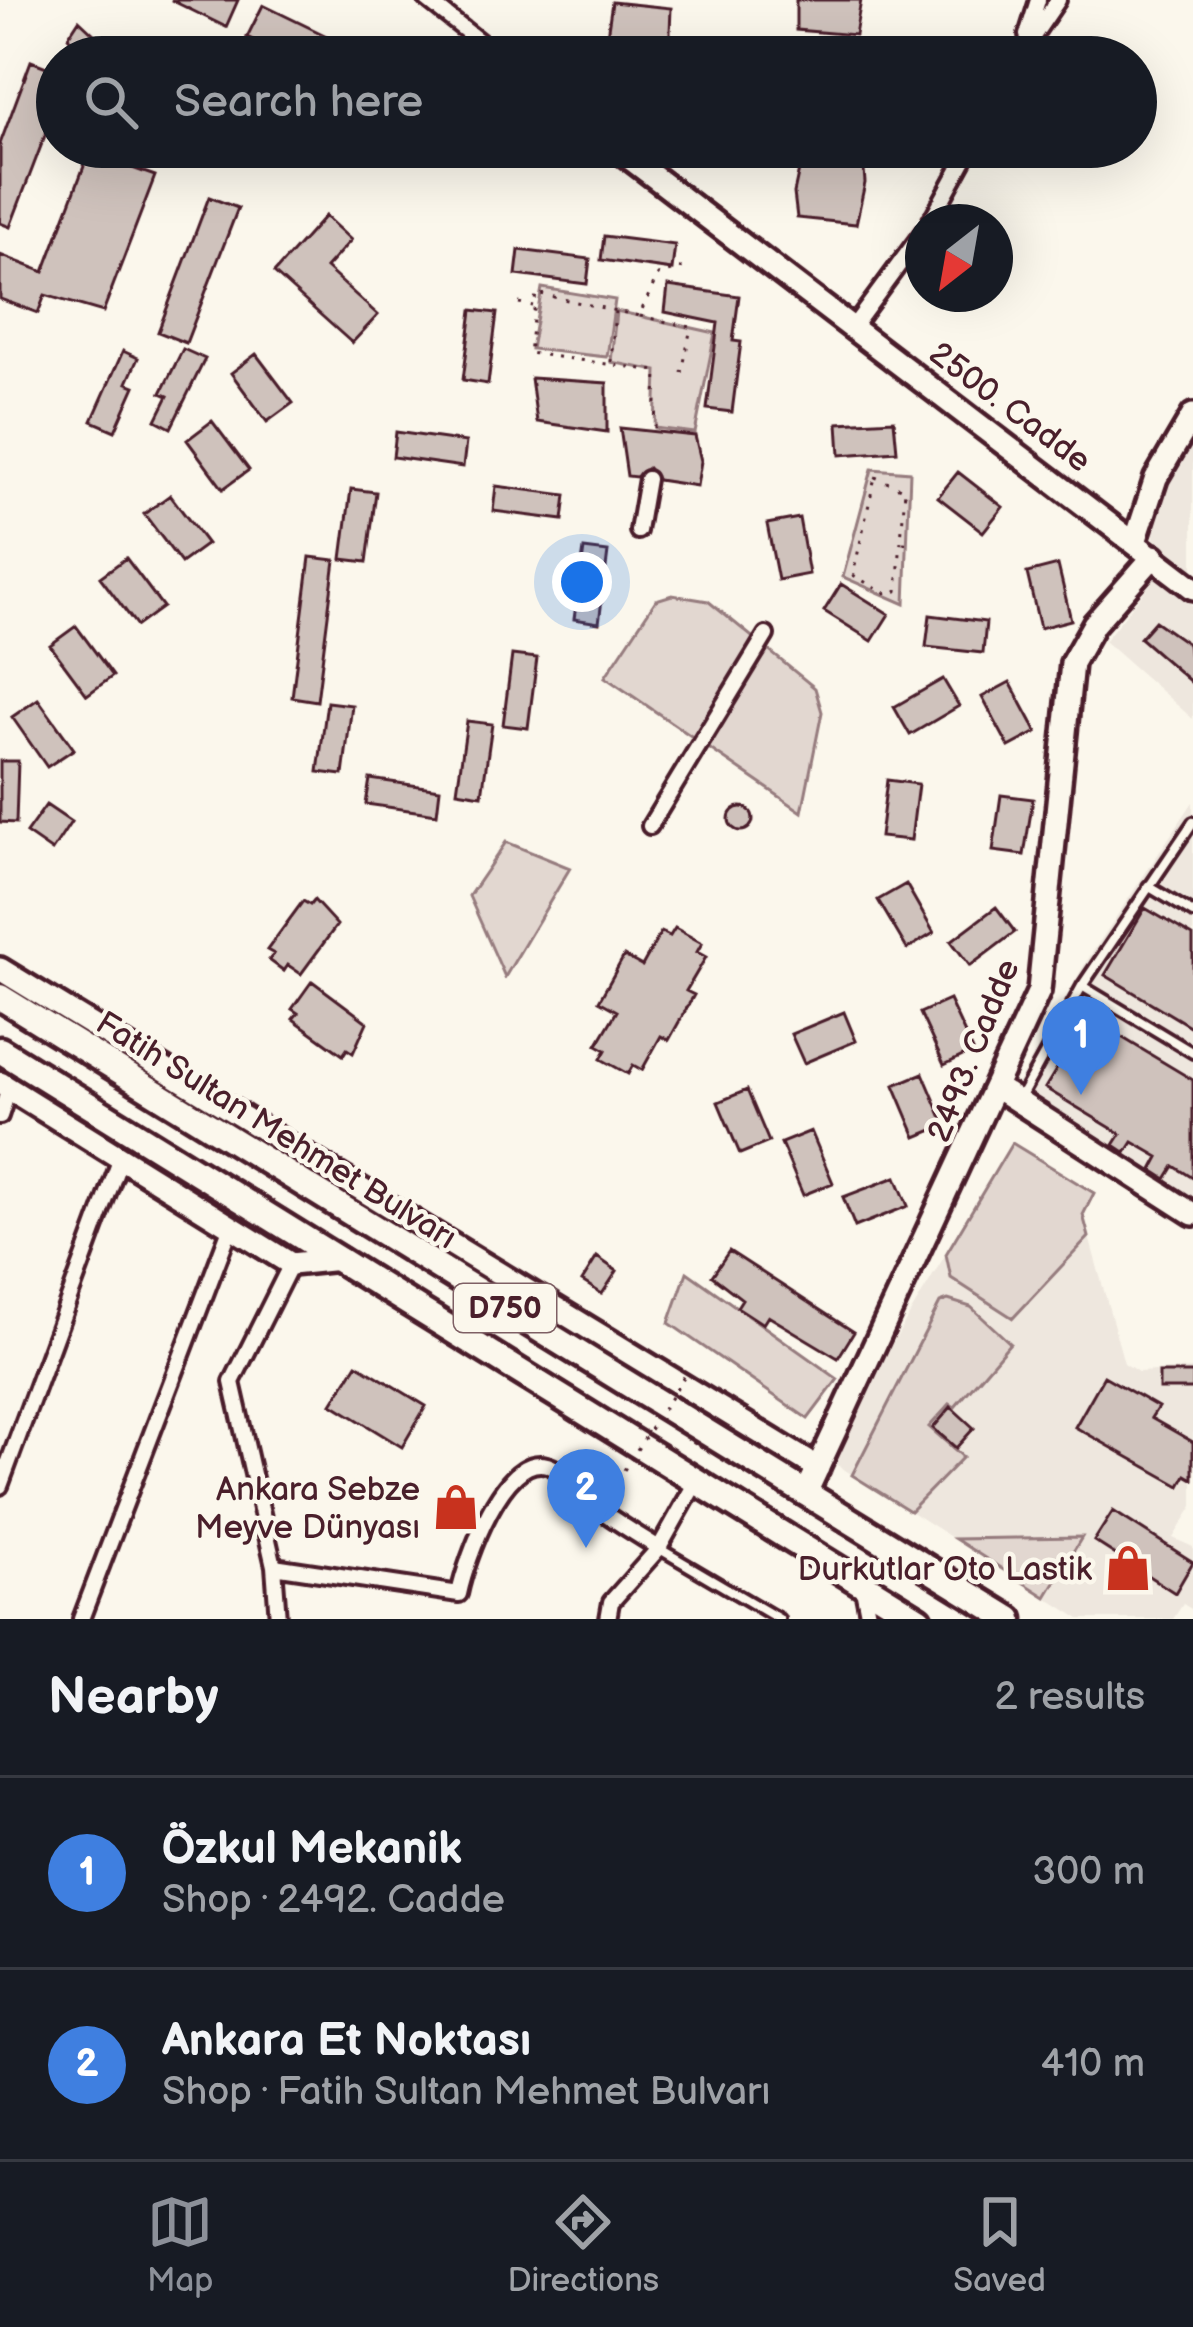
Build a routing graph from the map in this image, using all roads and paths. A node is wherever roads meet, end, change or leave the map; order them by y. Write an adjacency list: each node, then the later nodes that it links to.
1 (427, 0): 4 (street)
2 (1038, 0): 5 (street)
3 (1060, 0): 6 (street)
4 (473, 36)
5 (1026, 36)
6 (1034, 36)
7 (643, 168): 16 (street, 2500. Cadde)
8 (960, 168): 9 (street)
9 (941, 204)
10 (905, 257): 16 (street)
11 (691, 265): 15 (path)
12 (519, 303): 13 (path)
13 (535, 306): 14 (path); 20 (path)
14 (615, 310): 15 (path); 17 (path)
15 (640, 316): 18 (path)
16 (854, 327): 23 (street, 2500. Cadde)
17 (611, 362)
18 (682, 373)
19 (1193, 415): 23 (street)
20 (655, 428)
21 (647, 478): 22 (street)
22 (638, 531)
23 (1136, 542): 26 (street, 2500. Cadde)
24 (901, 543): 24 (path); 25 (path)
25 (914, 544)
26 (1154, 556): 27 (street, 2500. Cadde); 39 (street, 2493. Cadde)
27 (1193, 588)
28 (766, 634): 30 (street)
29 (1193, 822): 31 (lane)
30 (650, 826)
31 (1148, 886): 32 (lane); 34 (lane)
32 (1193, 913)
33 (0, 969): 48 (street)
34 (1082, 986): 37 (lane); 40 (lane)
35 (0, 997): 52 (highway, Fatih Sultan Mehmet Bulvarı / D750)
36 (0, 1050): 45 (highway, D750)
37 (1193, 1053)
38 (5, 1086): 41 (street); 42 (street)
39 (997, 1088): 40 (street); 48 (street, 2493. Cadde)
40 (1019, 1102): 43 (street)
41 (0, 1116)
42 (122, 1158): 44 (street); 51 (street)
43 (1193, 1214)
44 (230, 1229): 46 (street); 56 (street)
45 (340, 1259): 46 (street); 50 (highway, D750)
46 (291, 1264): 54 (street)
47 (687, 1372): 49 (path, bridge)
48 (818, 1468): 52 (street, 2493. Cadde)
49 (624, 1470)
50 (696, 1482): 53 (street); 55 (highway, D750)
51 (0, 1486)
52 (806, 1493): 62 (highway, Fatih Sultan Mehmet Bulvarı / D750)
53 (659, 1548): 54 (street); 58 (street); 59 (lane)
54 (274, 1565): 57 (street)
55 (862, 1584): 60 (street); 61 (highway, D750)
56 (81, 1619)
57 (278, 1619)
58 (608, 1619)
59 (779, 1619)
60 (868, 1619)
61 (919, 1619)
62 (1010, 1619)

